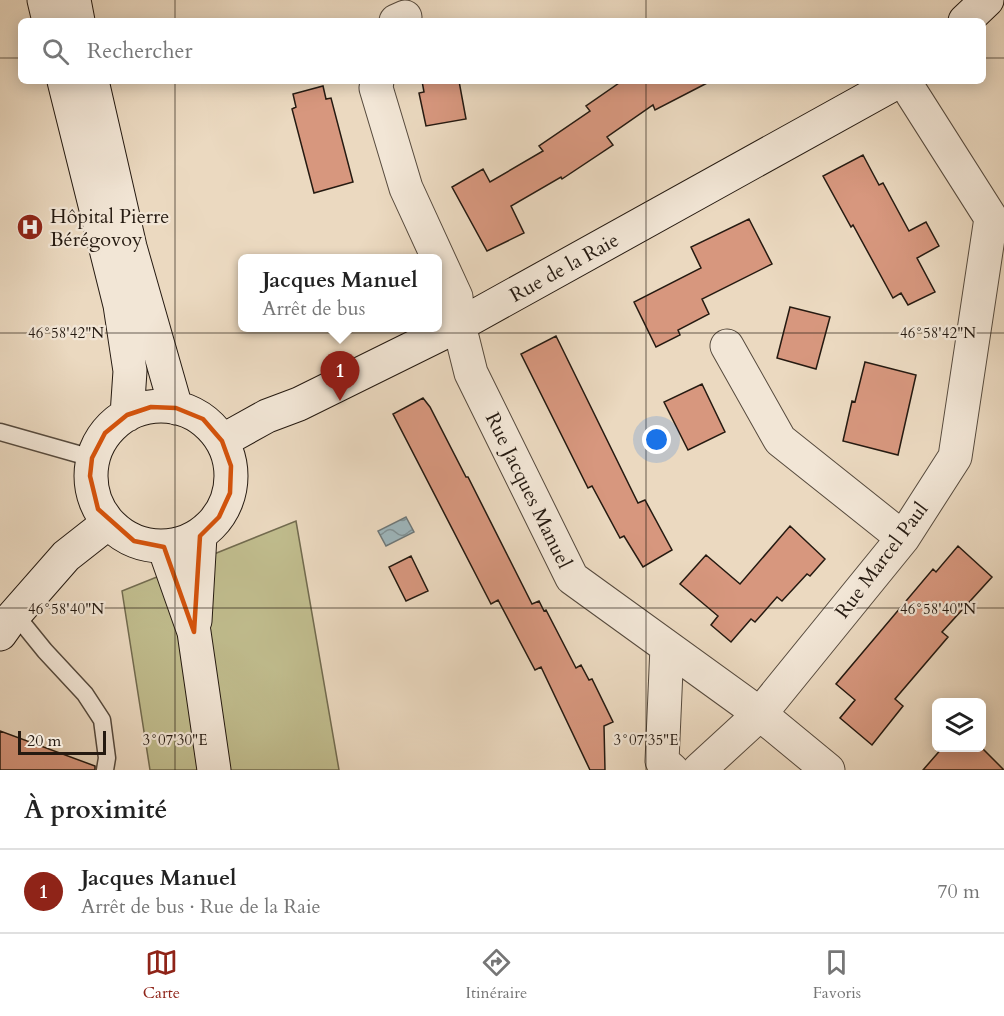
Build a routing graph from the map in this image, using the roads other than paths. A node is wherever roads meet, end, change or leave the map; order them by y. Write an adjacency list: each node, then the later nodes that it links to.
1 (44, 0): 4 (street)
2 (74, 0): 5 (street)
3 (987, 0): 6 (street)
4 (48, 18)
5 (77, 18)
6 (968, 18)
7 (65, 84): 18 (street)
8 (93, 84): 17 (street)
9 (377, 84): 13 (street, Rue Jacques Manuel)
10 (894, 84): 15 (street, Rue de la Raie)
11 (906, 84): 12 (street, Rue Marcel Paul)
12 (998, 217): 24 (street, Rue Marcel Paul)
13 (436, 254)
14 (442, 266): 15 (street, Rue Jacques Manuel)
15 (459, 325): 20 (street, Rue de la Raie); 28 (street, Rue Jacques Manuel)
16 (727, 346): 24 (street)
17 (176, 408): 18 (street); 20 (street)
18 (127, 414): 21 (street)
19 (0, 432): 21 (lane)
20 (222, 441): 23 (street)
21 (92, 458): 22 (street)
22 (108, 523): 25 (street); 26 (street)
23 (200, 536): 25 (street); 27 (street)
24 (903, 538): 29 (street, Rue Marcel Paul)
25 (164, 547): 27 (street)
26 (8, 624): 30 (lane)
27 (194, 632): 31 (street)
28 (667, 647): 29 (street, Rue Jacques Manuel); 32 (street)
29 (760, 714): 33 (street, Rue Marcel Paul); 34 (street, Rue Jacques Manuel)
30 (105, 770)
31 (214, 770)
32 (672, 770)
33 (699, 770)
34 (828, 770)

